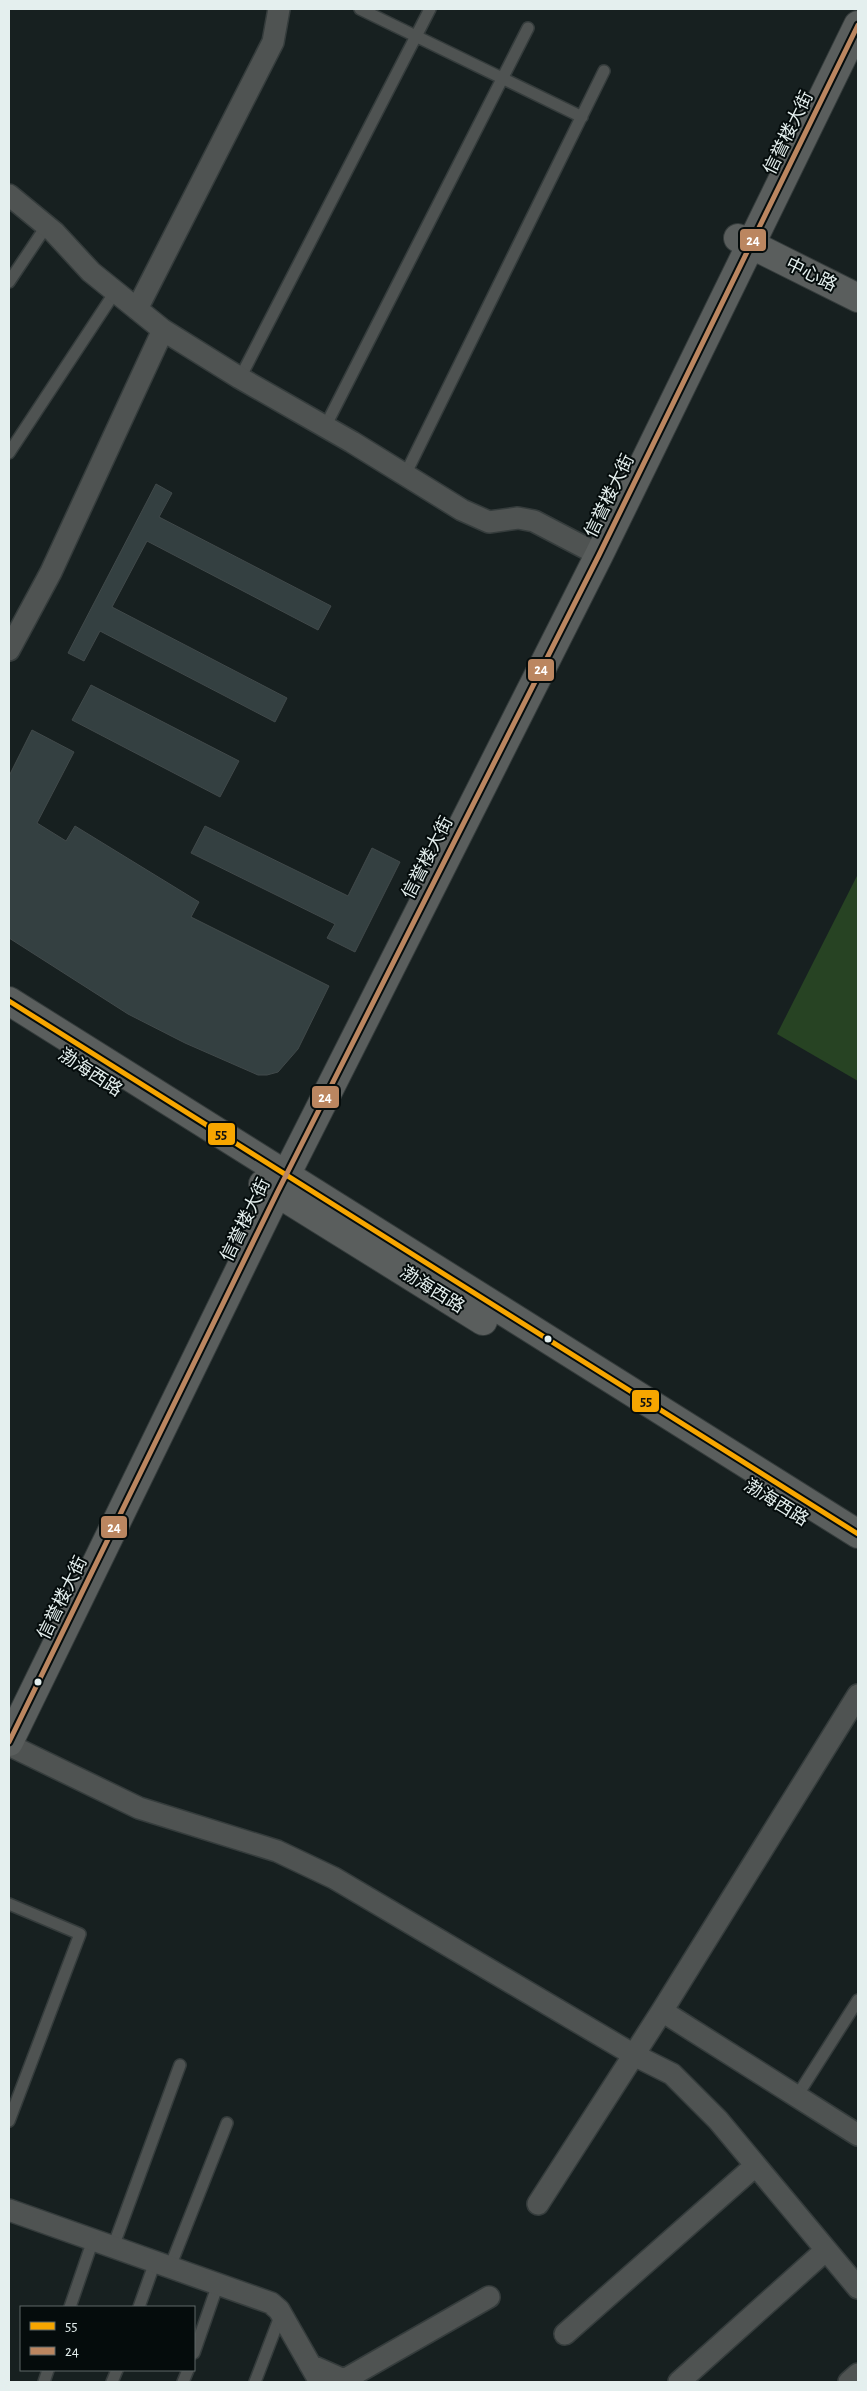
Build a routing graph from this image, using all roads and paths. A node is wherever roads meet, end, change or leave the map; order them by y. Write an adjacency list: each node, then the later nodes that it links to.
1 (279, 9): 17 (street)
2 (360, 9): 7 (lane)
3 (430, 9): 7 (lane)
4 (849, 9): 13 (street, 信誉楼大街)
5 (858, 25): 13 (street, 信誉楼大街)
6 (528, 28): 9 (lane)
7 (416, 36): 9 (lane); 19 (lane)
8 (604, 71): 10 (lane)
9 (502, 78): 10 (lane); 20 (lane)
10 (582, 117): 22 (lane)
11 (9, 195): 12 (street)
12 (46, 226): 14 (lane); 15 (street)
13 (744, 242): 16 (street, 中心路); 23 (street, 信誉楼大街)
14 (9, 282)
15 (116, 292): 17 (street); 21 (lane)
16 (858, 298)
17 (137, 309): 18 (street)
18 (162, 330): 19 (street); 24 (street)
19 (240, 378): 20 (street)
20 (325, 427): 22 (street)
21 (9, 453)
22 (405, 475): 23 (street)
23 (591, 551): 27 (street, 信誉楼大街)
24 (9, 650)
25 (9, 1001): 27 (street, 渤海西路)
26 (9, 1022): 27 (street, 渤海西路)
27 (275, 1180): 28 (street, 渤海西路); 29 (street, 渤海西路); 31 (street, 信誉楼大街); 32 (street, 信誉楼大街)
28 (858, 1534)
29 (858, 1554)
30 (858, 1695): 35 (street)
31 (9, 1708)
32 (9, 1743): 36 (street)
33 (9, 1904): 39 (lane)
34 (858, 2000): 38 (lane)
35 (662, 2012): 36 (street); 38 (street)
36 (634, 2055): 42 (street); 43 (street)
37 (180, 2066): 46 (lane)
38 (797, 2096): 41 (street)
39 (9, 2121)
40 (227, 2123): 48 (lane)
41 (858, 2135)
42 (755, 2166): 47 (street); 55 (street)
43 (538, 2204)
44 (9, 2212): 45 (street)
45 (93, 2240): 46 (street); 52 (lane)
46 (113, 2247): 48 (street)
47 (826, 2250): 50 (street); 60 (street)
48 (162, 2265): 49 (street); 53 (lane)
49 (218, 2284): 54 (street); 56 (lane)
50 (858, 2288)
51 (489, 2297): 57 (street)
52 (70, 2306)
53 (140, 2306)
54 (281, 2313): 57 (street); 59 (lane)
55 (565, 2334)
56 (195, 2350)
57 (315, 2374)
58 (858, 2374): 61 (street)
59 (255, 2382)
60 (680, 2382)
61 (849, 2382)

